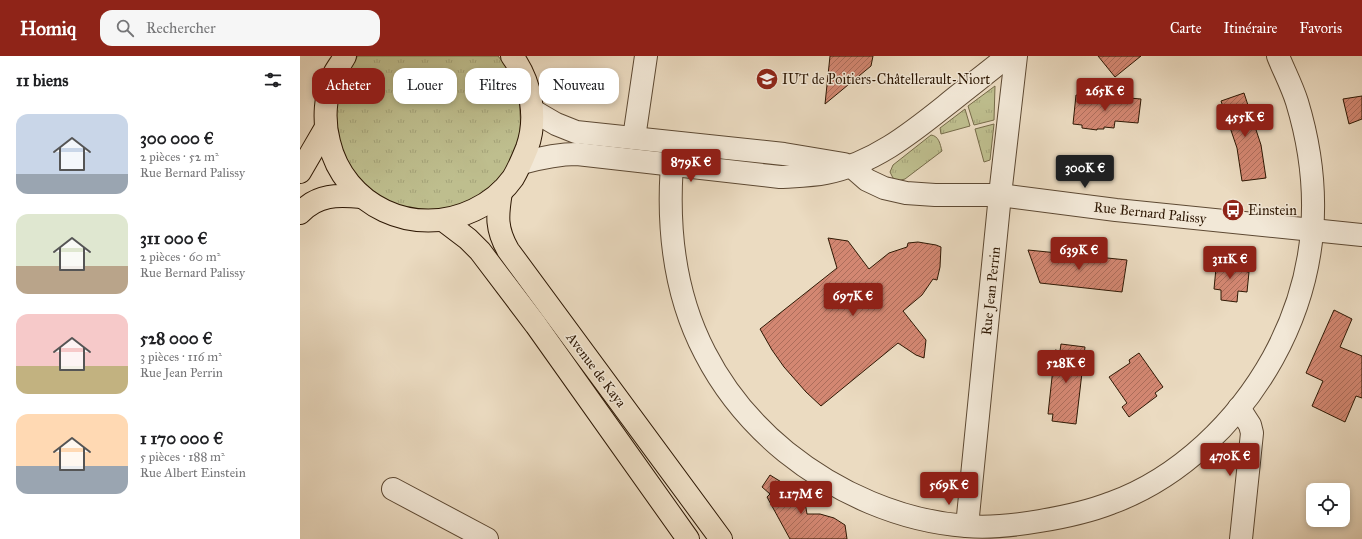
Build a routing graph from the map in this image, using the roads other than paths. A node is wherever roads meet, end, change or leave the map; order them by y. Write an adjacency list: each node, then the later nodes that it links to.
1 (345, 56): 8 (main road)
2 (512, 56): 7 (main road)
3 (646, 56): 9 (street)
4 (1008, 56): 12 (street)
5 (1016, 56): 15 (street, Rue Jean Perrin)
6 (1278, 56): 19 (street)
7 (532, 110): 9 (street); 11 (main road)
8 (325, 129): 13 (main road); 16 (main road)
9 (634, 138): 10 (street)
10 (673, 153): 11 (street); 12 (street); 23 (street)
11 (522, 163): 14 (main road)
12 (851, 166): 15 (street, Rue Bernard Palissy)
13 (300, 172)
14 (500, 192): 18 (main road); 26 (main road, Avenue de Kaya)
15 (1000, 195): 19 (street, Rue Bernard Palissy); 23 (street, Rue Jean Perrin)
16 (362, 197): 17 (main road); 18 (main road)
17 (300, 212)
18 (443, 220): 25 (main road, Avenue de Kaya)
19 (1313, 230): 20 (street, Rue Bernard Palissy); 21 (street)
20 (1362, 235)
21 (1239, 408): 23 (street); 27 (street)
22 (393, 489): 24 (street)
23 (967, 526)
24 (487, 539)
25 (688, 539)
26 (721, 539)
27 (1241, 539)

